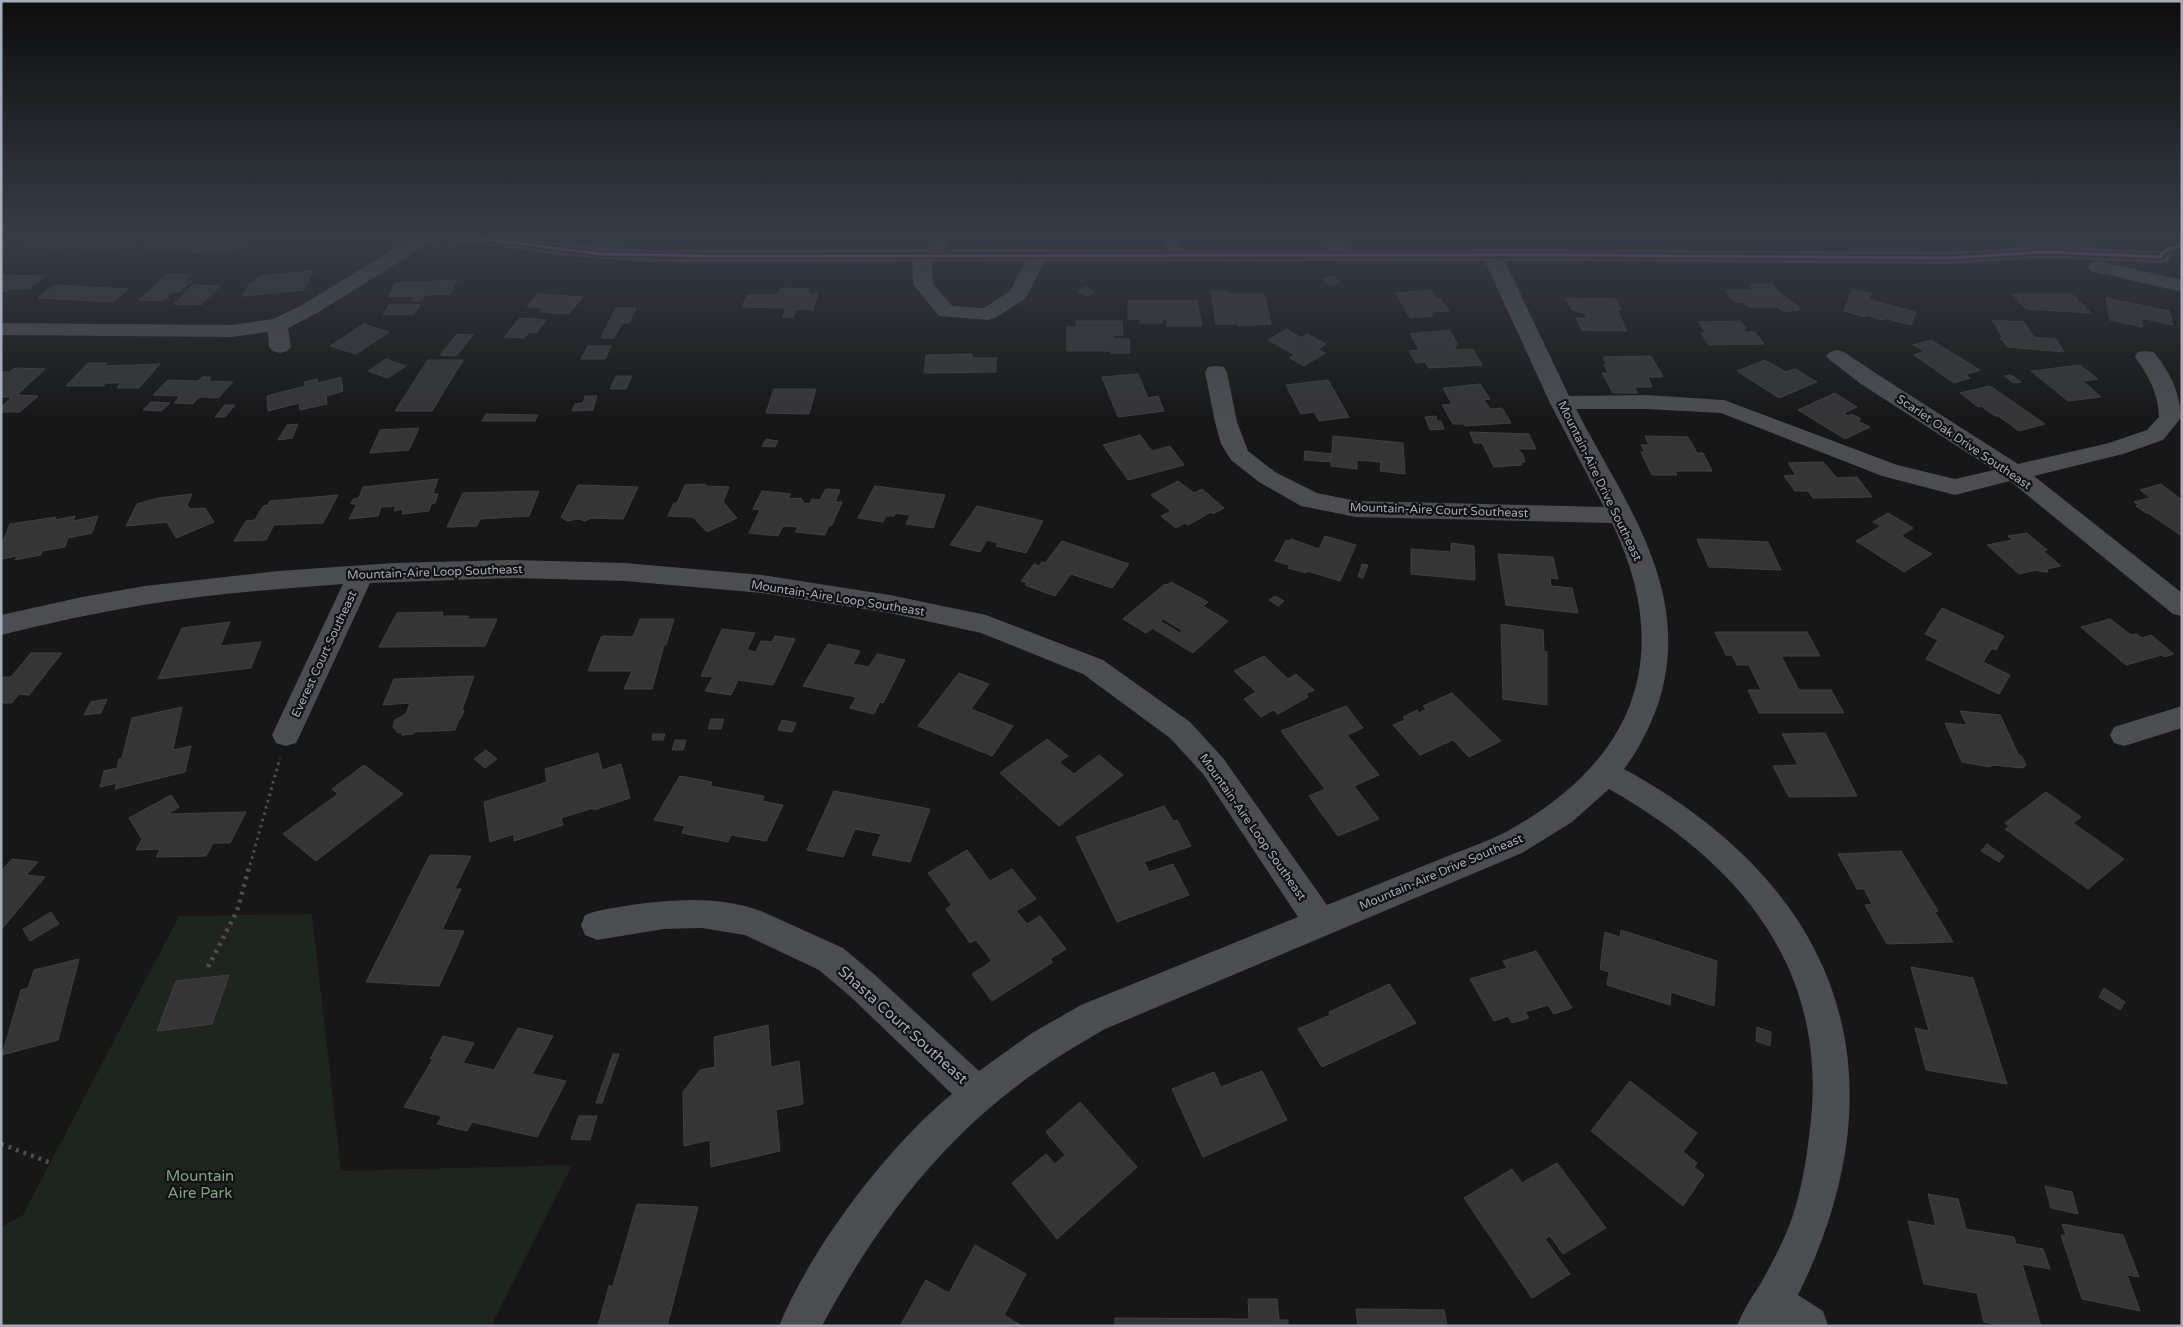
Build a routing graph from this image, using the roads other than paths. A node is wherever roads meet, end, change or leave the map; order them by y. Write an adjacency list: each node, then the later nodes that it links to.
1 (330, 297): 5 (street)
2 (934, 297): 3 (street)
3 (1016, 297)
4 (1512, 297): 11 (street, Mountain-Aire Drive Southeast)
5 (277, 325): 6 (street); 7 (street)
6 (1, 329)
7 (280, 347)
8 (1837, 356): 12 (street, Scarlet Oak Drive Southeast)
9 (2146, 357): 12 (street)
10 (1216, 372): 13 (street, Mountain-Aire Court Southeast)
11 (1561, 403): 12 (street); 13 (street, Mountain-Aire Drive Southeast)
12 (2015, 473): 15 (street, Scarlet Oak Drive Southeast)
13 (1619, 515): 20 (street, Mountain-Aire Drive Southeast)
14 (361, 574): 16 (street, Mountain-Aire Loop Southeast); 18 (street, Everest Court Southeast); 21 (street, Mountain-Aire Loop Southeast)
15 (2182, 607)
16 (1, 625)
17 (2182, 718): 19 (street)
18 (286, 735)
19 (2124, 735)
20 (1605, 773): 21 (street, Mountain-Aire Drive Southeast); 24 (street)
21 (1321, 923): 23 (street)
22 (597, 925): 23 (street, Shasta Court Southeast)
23 (978, 1093): 25 (street)
24 (1765, 1314): 26 (street)
25 (799, 1326)
26 (1808, 1326)

